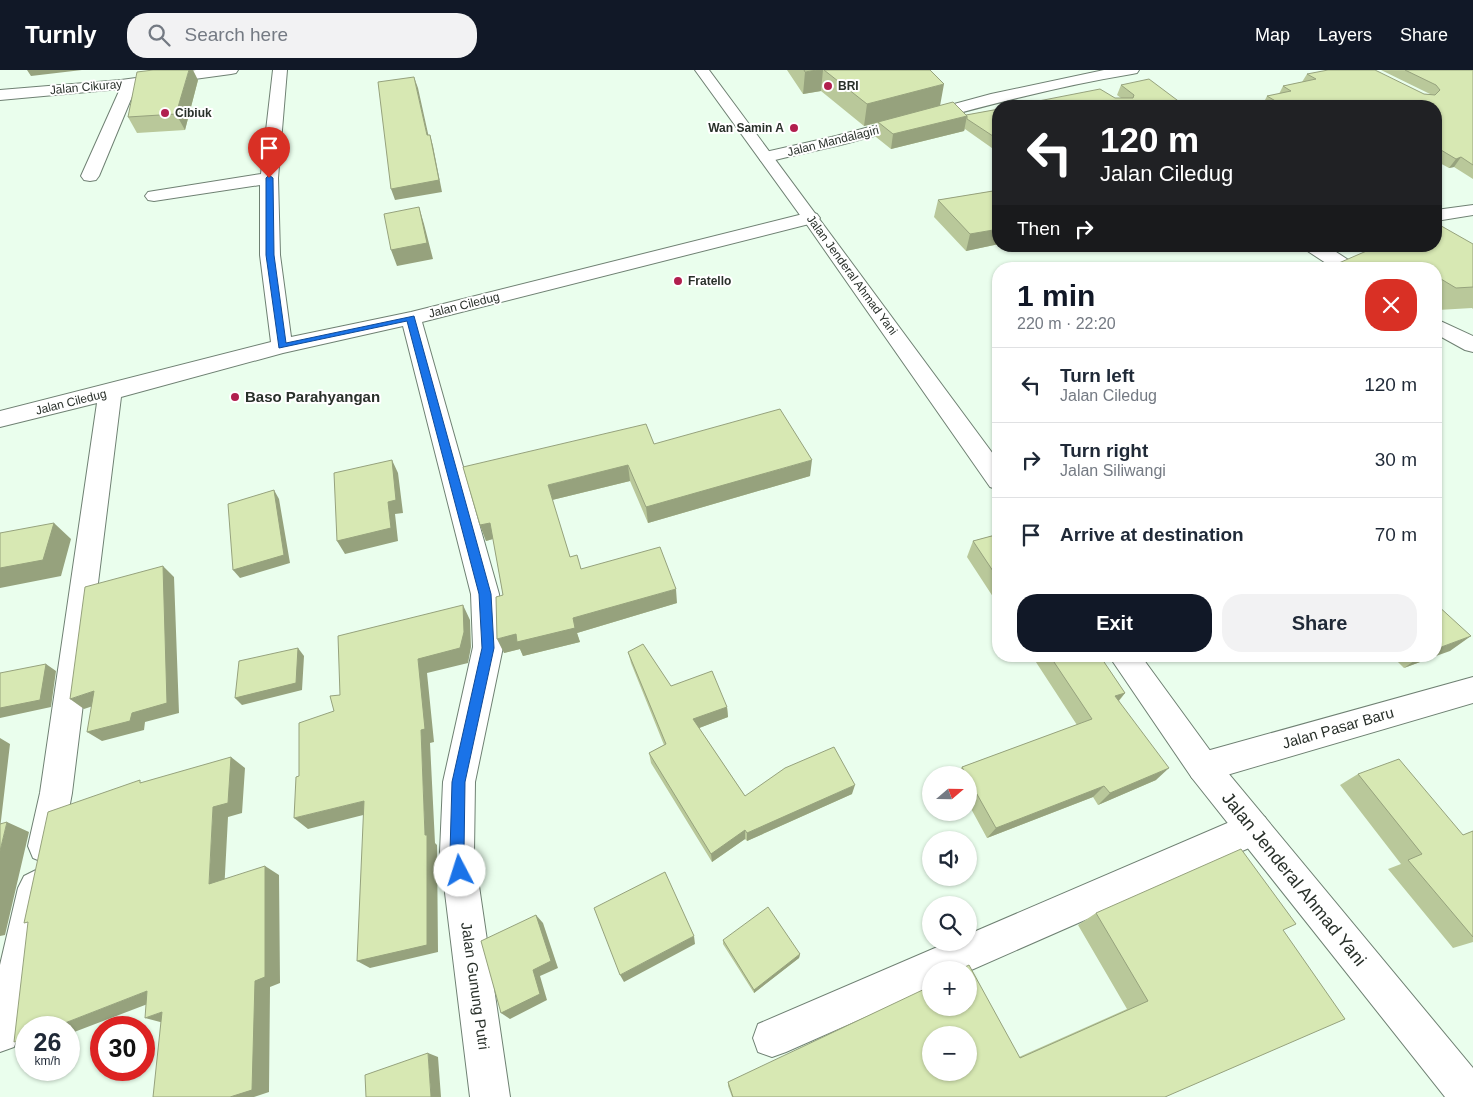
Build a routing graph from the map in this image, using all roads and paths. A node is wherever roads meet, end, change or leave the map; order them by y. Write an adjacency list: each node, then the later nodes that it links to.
1 (231, 70): 6 (street, Jalan Cikuray)
2 (280, 70): 11 (street)
3 (702, 70): 9 (street, Jalan Jenderal Ahmad Yani)
4 (1132, 70): 5 (street, Jalan Mandalagiri)
5 (1082, 78): 7 (street); 9 (street, Jalan Mandalagiri)
6 (130, 83): 8 (street, Jalan Cikuray); 10 (street)
7 (1097, 90)
8 (0, 95)
9 (767, 157): 15 (street, Jalan Jenderal Ahmad Yani)
10 (90, 176)
11 (269, 178): 12 (street); 21 (street)
12 (154, 196)
13 (1473, 210): 14 (street)
14 (1442, 215)
15 (811, 218): 18 (street, Jalan Ciledug); 24 (street, Jalan Jenderal Ahmad Yani)
16 (1330, 252): 17 (street)
17 (1341, 262)
18 (410, 318): 21 (street, Jalan Ciledug); 31 (street, Jalan Gunung Putri)
19 (1442, 328): 20 (street)
20 (1473, 345)
21 (282, 346): 22 (street, Jalan Ciledug)
22 (110, 392): 23 (street, Jalan Ciledug); 29 (street)
23 (0, 419)
24 (992, 471)
25 (1128, 662): 27 (street, Jalan Jenderal Ahmad Yani)
26 (1473, 690): 27 (street, Jalan Pasar Baru)
27 (1203, 767): 28 (street, Jalan Jenderal Ahmad Yani)
28 (1252, 829): 30 (street); 32 (street, Jalan Jenderal Ahmad Yani)
29 (0, 1033)
30 (772, 1038)
31 (490, 1097)
32 (1471, 1097)

